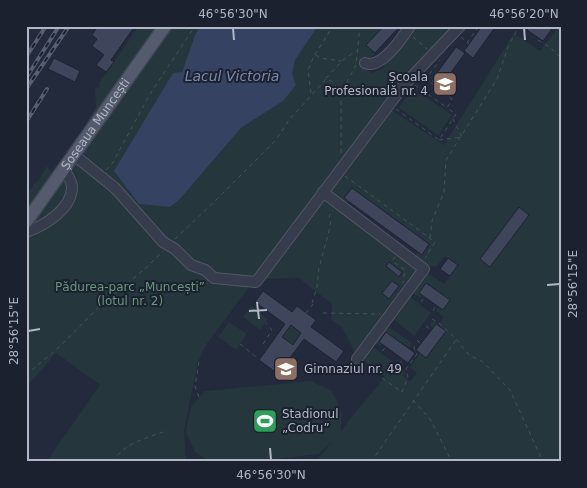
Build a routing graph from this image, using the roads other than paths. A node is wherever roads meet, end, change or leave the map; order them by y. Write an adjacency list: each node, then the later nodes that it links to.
1 (165, 26): 5 (main road, Șoseaua Muncești)
2 (408, 29): 4 (lane)
3 (459, 31): 7 (lane)
4 (366, 63)
5 (74, 154): 6 (main road, Șoseaua Muncești); 7 (lane)
6 (64, 169): 8 (main road, Șoseaua Muncești); 9 (lane)
7 (323, 192): 10 (lane)
8 (26, 222)
9 (26, 232)
10 (357, 360)

